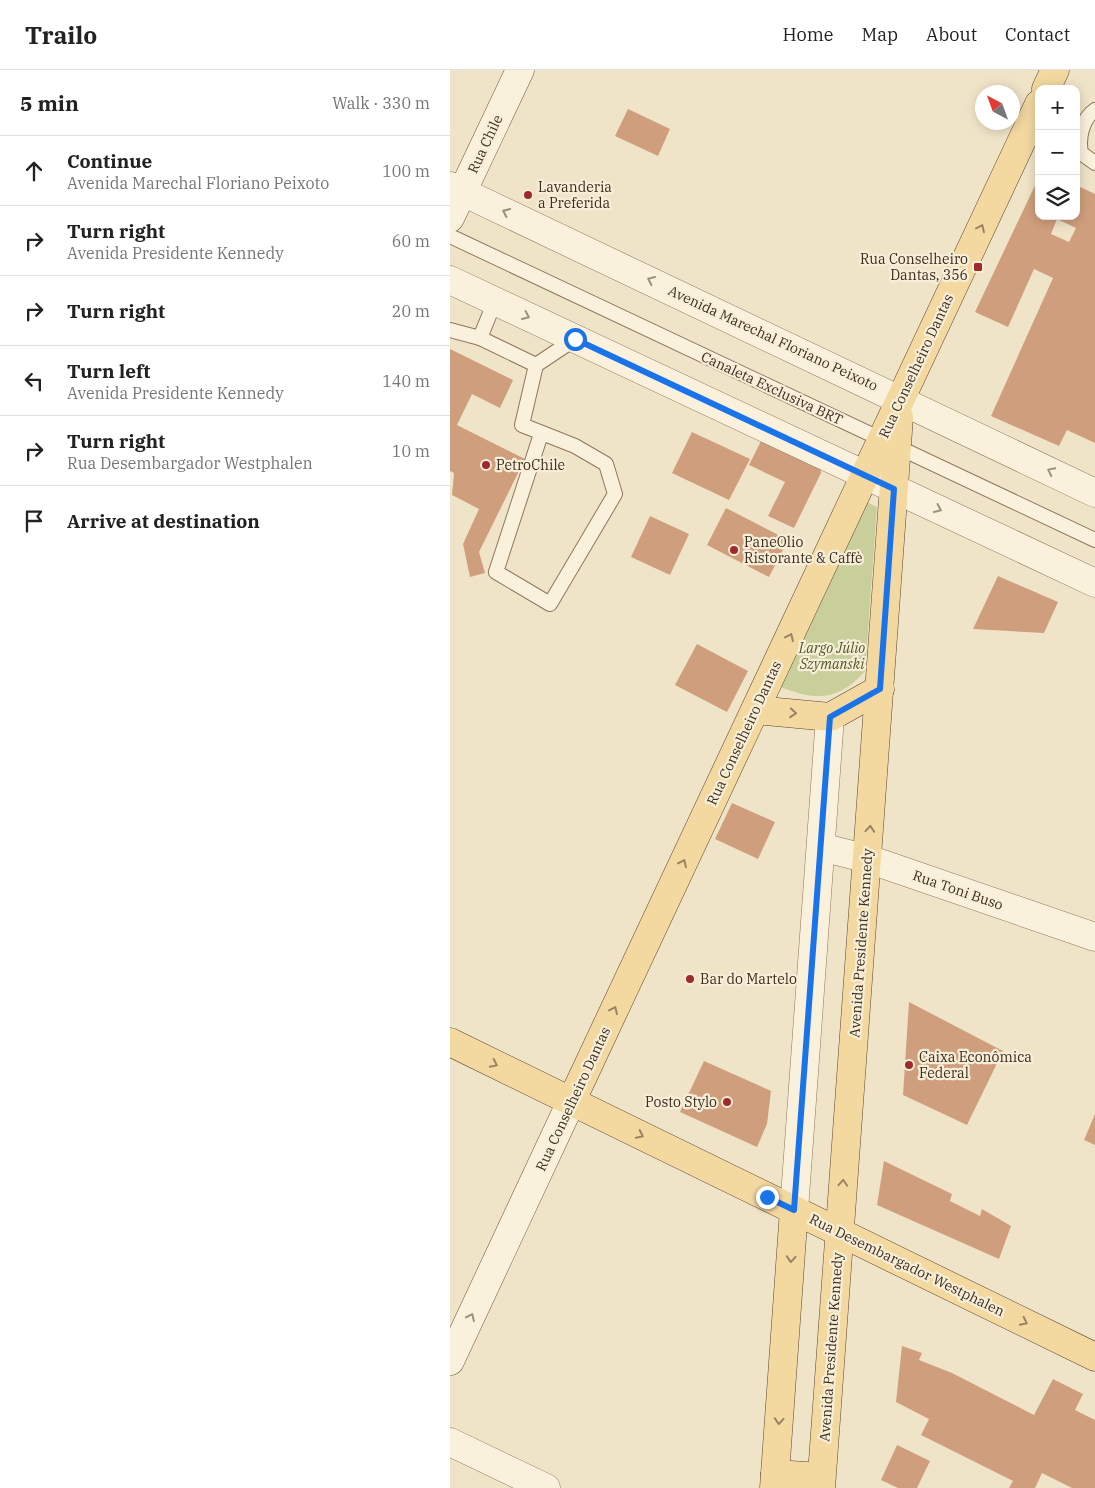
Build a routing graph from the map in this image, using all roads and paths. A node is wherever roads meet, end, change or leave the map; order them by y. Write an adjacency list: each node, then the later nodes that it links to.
1 (520, 70): 7 (street, Rua Chile)
2 (1055, 70): 3 (main road)
3 (1048, 85)
4 (1095, 110): 6 (lane)
5 (1035, 113): 16 (main road, Rua Conselheiro Dantas, one-way to 5)
6 (1095, 164)
7 (456, 189): 8 (street, Rua Chile); 16 (street, Avenida Marechal Floriano Peixoto, one-way to 7)
8 (450, 218)
9 (450, 236): 18 (lane, Canaleta Exclusiva BRT)
10 (450, 280): 11 (street)
11 (495, 301): 13 (lane); 14 (street, one-way to 14)
12 (450, 330): 13 (lane)
13 (480, 338): 15 (lane)
14 (575, 339): 15 (lane); 19 (street)
15 (536, 365): 17 (lane)
16 (901, 398): 18 (main road, Rua Conselheiro Dantas); 21 (street, Avenida Marechal Floriano Peixoto, one-way to 16)
17 (541, 434): 17 (lane)
18 (889, 443): 19 (main road, Rua Conselheiro Dantas); 20 (main road, Avenida Presidente Kennedy); 22 (lane, Canaleta Exclusiva BRT)
19 (865, 476): 20 (street); 25 (main road, Rua Conselheiro Dantas, one-way to 19)
20 (894, 489): 23 (street, one-way to 23); 24 (main road, Avenida Presidente Kennedy)
21 (1095, 493)
22 (1095, 540)
23 (1095, 583)
24 (880, 689): 26 (main road); 28 (main road, Avenida Presidente Kennedy, one-way to 24)
25 (755, 710): 26 (main road, one-way to 26); 31 (main road, Rua Conselheiro Dantas, one-way to 25)
26 (830, 717): 27 (street)
27 (821, 847): 28 (street, Rua Toni Buso); 32 (street)
28 (868, 859): 29 (street, Rua Toni Buso); 33 (main road, Avenida Presidente Kennedy, one-way to 28)
29 (1095, 937)
30 (450, 1042): 31 (main road, Rua Desembargador Westphalen, one-way to 31)
31 (571, 1102): 32 (main road, Rua Desembargador Westphalen, one-way to 32); 35 (street, Rua Conselheiro Dantas, one-way to 31)
32 (794, 1210): 33 (main road, Rua Desembargador Westphalen); 37 (main road, one-way to 37)
33 (839, 1232): 34 (main road, Rua Desembargador Westphalen, one-way to 34); 38 (main road, Avenida Presidente Kennedy)
34 (1095, 1357)
35 (450, 1361)
36 (450, 1442): 39 (street)
37 (774, 1481): 38 (main road)
38 (821, 1482)
39 (546, 1488)

